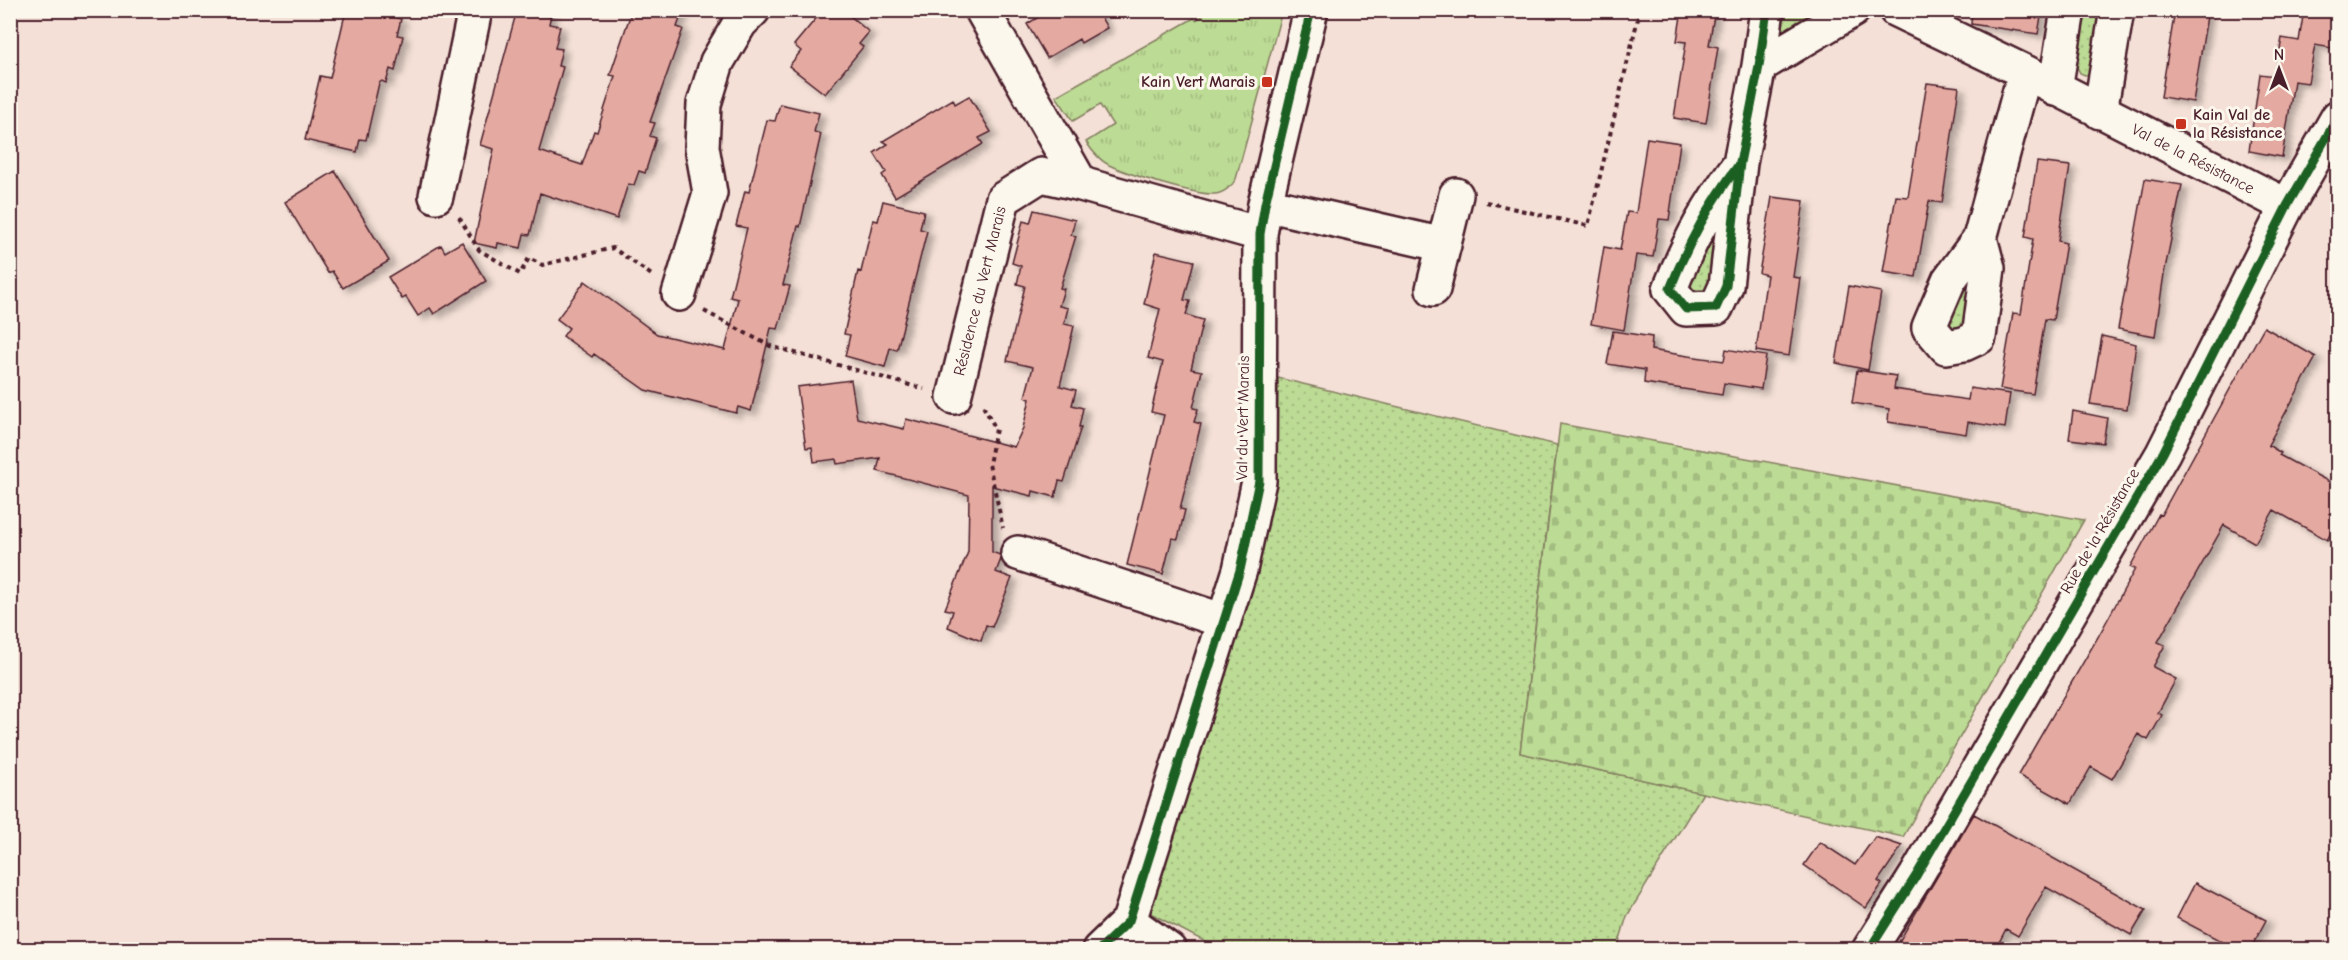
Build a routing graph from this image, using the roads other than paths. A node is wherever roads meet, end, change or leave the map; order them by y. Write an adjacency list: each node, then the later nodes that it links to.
1 (476, 10): 18 (street)
2 (753, 10): 24 (street)
3 (982, 10): 16 (street)
4 (1311, 10): 20 (street, Val du Vert Marais)
5 (1767, 10): 10 (street)
6 (1853, 10): 10 (street)
7 (1896, 10): 11 (street, Val de la Résistance)
8 (2068, 10): 12 (street)
9 (2117, 10): 13 (street)
10 (1759, 66): 15 (street)
11 (2025, 72): 12 (street, Val de la Résistance); 21 (street)
12 (2055, 89): 13 (street, Val de la Résistance)
13 (2100, 112): 19 (street, Val de la Résistance)
14 (2337, 117): 19 (street, Rue de la Résistance)
15 (1740, 163)
16 (1081, 184): 20 (street, Résidence du Vert Marais); 25 (street, Résidence du Vert Marais)
17 (1456, 195): 22 (street)
18 (436, 196)
19 (2287, 206): 31 (street, Rue de la Résistance)
20 (1262, 219): 22 (street); 27 (street, Val du Vert Marais)
21 (1980, 238)
22 (1444, 245): 23 (street)
23 (1433, 289)
24 (678, 294)
25 (954, 397)
26 (1018, 553): 27 (street)
27 (1224, 621): 28 (street, Val du Vert Marais)
28 (1129, 921): 29 (street); 30 (street)
29 (1099, 950)
30 (1169, 950)
31 (1869, 950)

